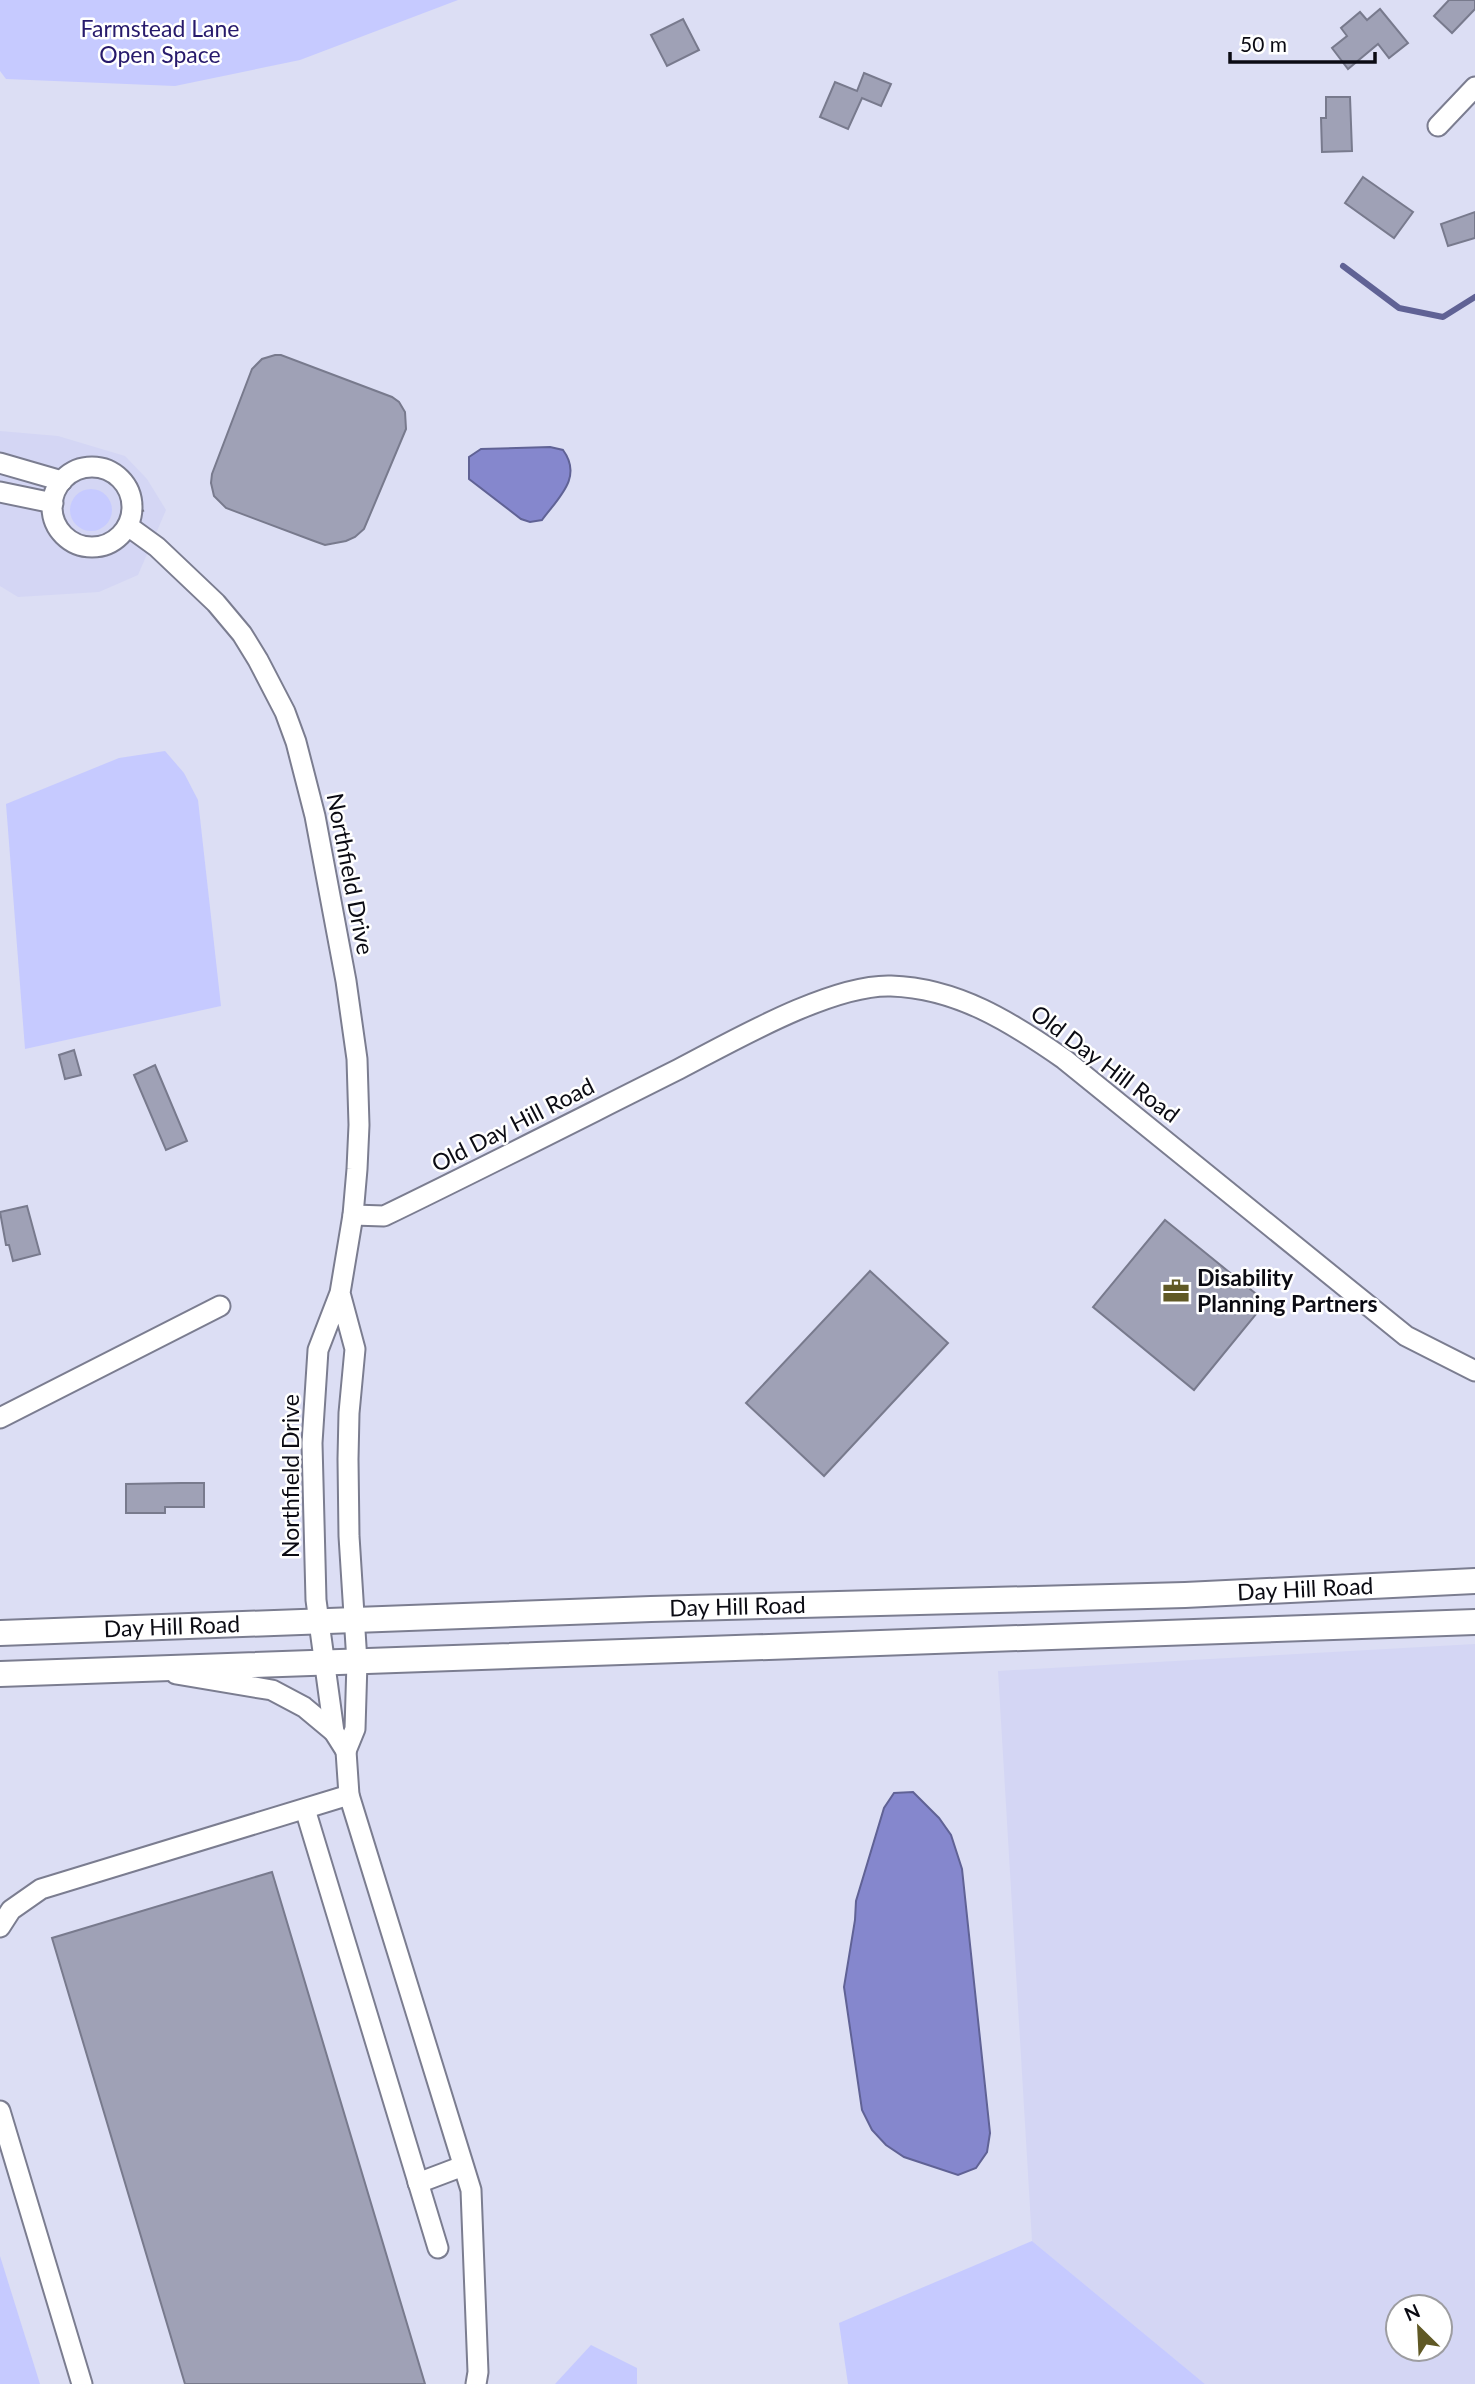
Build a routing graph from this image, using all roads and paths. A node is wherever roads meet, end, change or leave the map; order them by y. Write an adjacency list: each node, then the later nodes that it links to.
1 (1475, 87): 2 (street)
2 (1438, 126)
3 (0, 464): 4 (street)
4 (64, 474): 6 (street); 7 (path); 8 (street)
5 (0, 492): 6 (street)
6 (53, 503): 8 (street)
7 (148, 521)
8 (128, 526): 9 (street, Northfield Drive)
9 (353, 1215): 10 (street, Northfield Drive); 12 (street, Old Day Hill Road)
10 (340, 1293): 17 (street, Northfield Drive); 18 (street, Northfield Drive)
11 (220, 1306): 13 (street)
12 (1475, 1371)
13 (0, 1418)
14 (1475, 1581): 15 (main road, Day Hill Road)
15 (1387, 1584): 16 (main road, Day Hill Road); 20 (main road)
16 (1029, 1599): 17 (main road, Day Hill Road); 22 (main road)
17 (355, 1621): 18 (main road, Day Hill Road); 24 (street, Northfield Drive)
18 (319, 1622): 21 (main road, Day Hill Road); 23 (street, Northfield Drive)
19 (1475, 1622): 20 (main road, Day Hill Road)
20 (1385, 1625): 22 (main road, Day Hill Road)
21 (0, 1633)
22 (1031, 1638): 24 (main road, Day Hill Road)
23 (325, 1662): 24 (main road, Day Hill Road); 25 (main road, Day Hill Road); 27 (street, Northfield Drive)
24 (356, 1662): 28 (street, Northfield Drive)
25 (148, 1668): 26 (main road, Day Hill Road); 27 (street)
26 (0, 1674)
27 (334, 1732): 28 (street)
28 (346, 1751): 29 (street)
29 (349, 1795): 30 (street); 33 (street)
30 (305, 1808): 31 (street); 34 (street)
31 (0, 1927)
32 (0, 2111): 36 (street)
33 (463, 2166): 34 (street); 37 (street)
34 (418, 2183): 35 (street)
35 (438, 2248)
36 (82, 2384)
37 (476, 2384)

